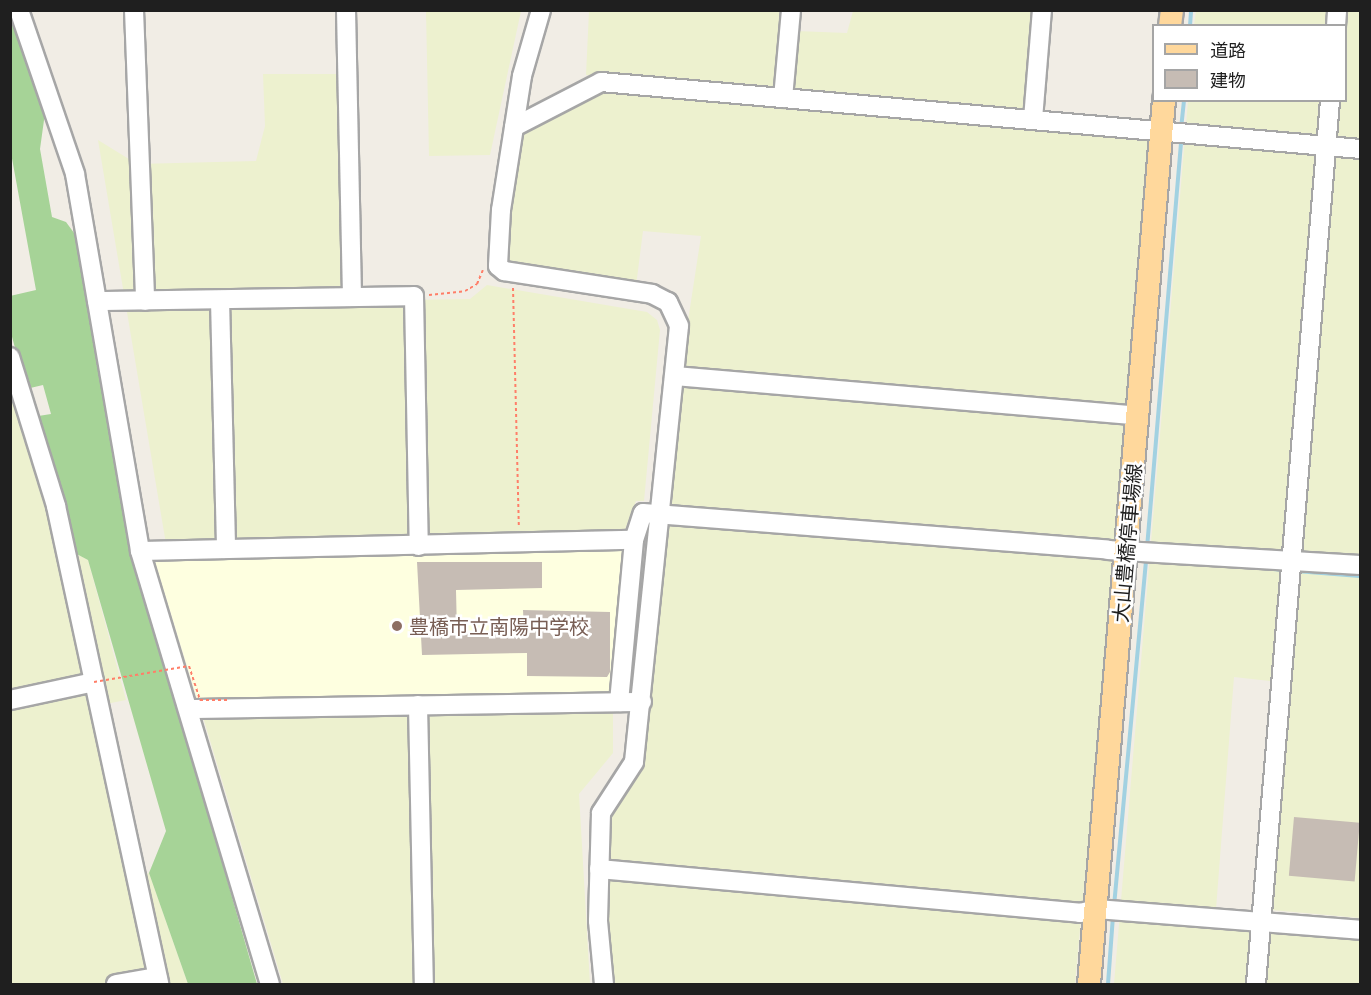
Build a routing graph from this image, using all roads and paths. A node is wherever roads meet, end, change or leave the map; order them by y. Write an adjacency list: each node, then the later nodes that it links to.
1 (19, 10): 20 (street)
2 (134, 10): 21 (street)
3 (346, 10): 17 (street)
4 (542, 10): 11 (street)
5 (791, 10): 7 (street)
6 (1042, 10): 10 (street)
7 (783, 98): 10 (street); 11 (street)
8 (1164, 102): 12 (main road, 大山豊橋停車場線)
9 (1330, 102): 13 (street)
10 (1033, 119): 12 (street)
11 (514, 127): 23 (street)
12 (1161, 131): 13 (street); 25 (main road, 大山豊橋停車場線)
13 (1326, 146): 14 (street); 34 (street)
14 (1360, 149)
15 (483, 263): 18 (path)
16 (510, 284): 28 (path)
17 (352, 295): 18 (street); 19 (street)
18 (414, 296): 29 (street)
19 (220, 300): 21 (street); 30 (street)
20 (97, 301): 21 (street); 32 (street)
21 (145, 301)
22 (10, 357): 24 (street)
23 (675, 376): 25 (street); 26 (street)
24 (15, 388): 35 (street)
25 (1137, 416): 31 (main road, 大山豊橋停車場線)
26 (652, 514): 27 (street); 31 (street); 38 (street)
27 (634, 540): 28 (street); 38 (street)
28 (519, 543): 29 (street)
29 (419, 546): 30 (street)
30 (226, 549): 32 (street)
31 (1140, 549): 34 (street); 42 (main road, 大山豊橋停車場線)
32 (140, 551): 40 (street)
33 (1360, 565): 34 (street)
34 (1290, 567): 43 (street)
35 (94, 682): 36 (street); 37 (path, bridge); 45 (street)
36 (10, 700)
37 (229, 700)
38 (629, 702): 39 (street); 41 (street)
39 (417, 705): 40 (street); 48 (street)
40 (188, 709): 47 (street)
41 (599, 869): 42 (street); 49 (street)
42 (1110, 910): 43 (street); 50 (main road, 大山豊橋停車場線)
43 (1262, 922): 44 (street); 51 (street)
44 (1360, 930)
45 (158, 981): 46 (street)
46 (116, 984)
47 (270, 984)
48 (424, 984)
49 (604, 984)
50 (1089, 984)
51 (1257, 984)

